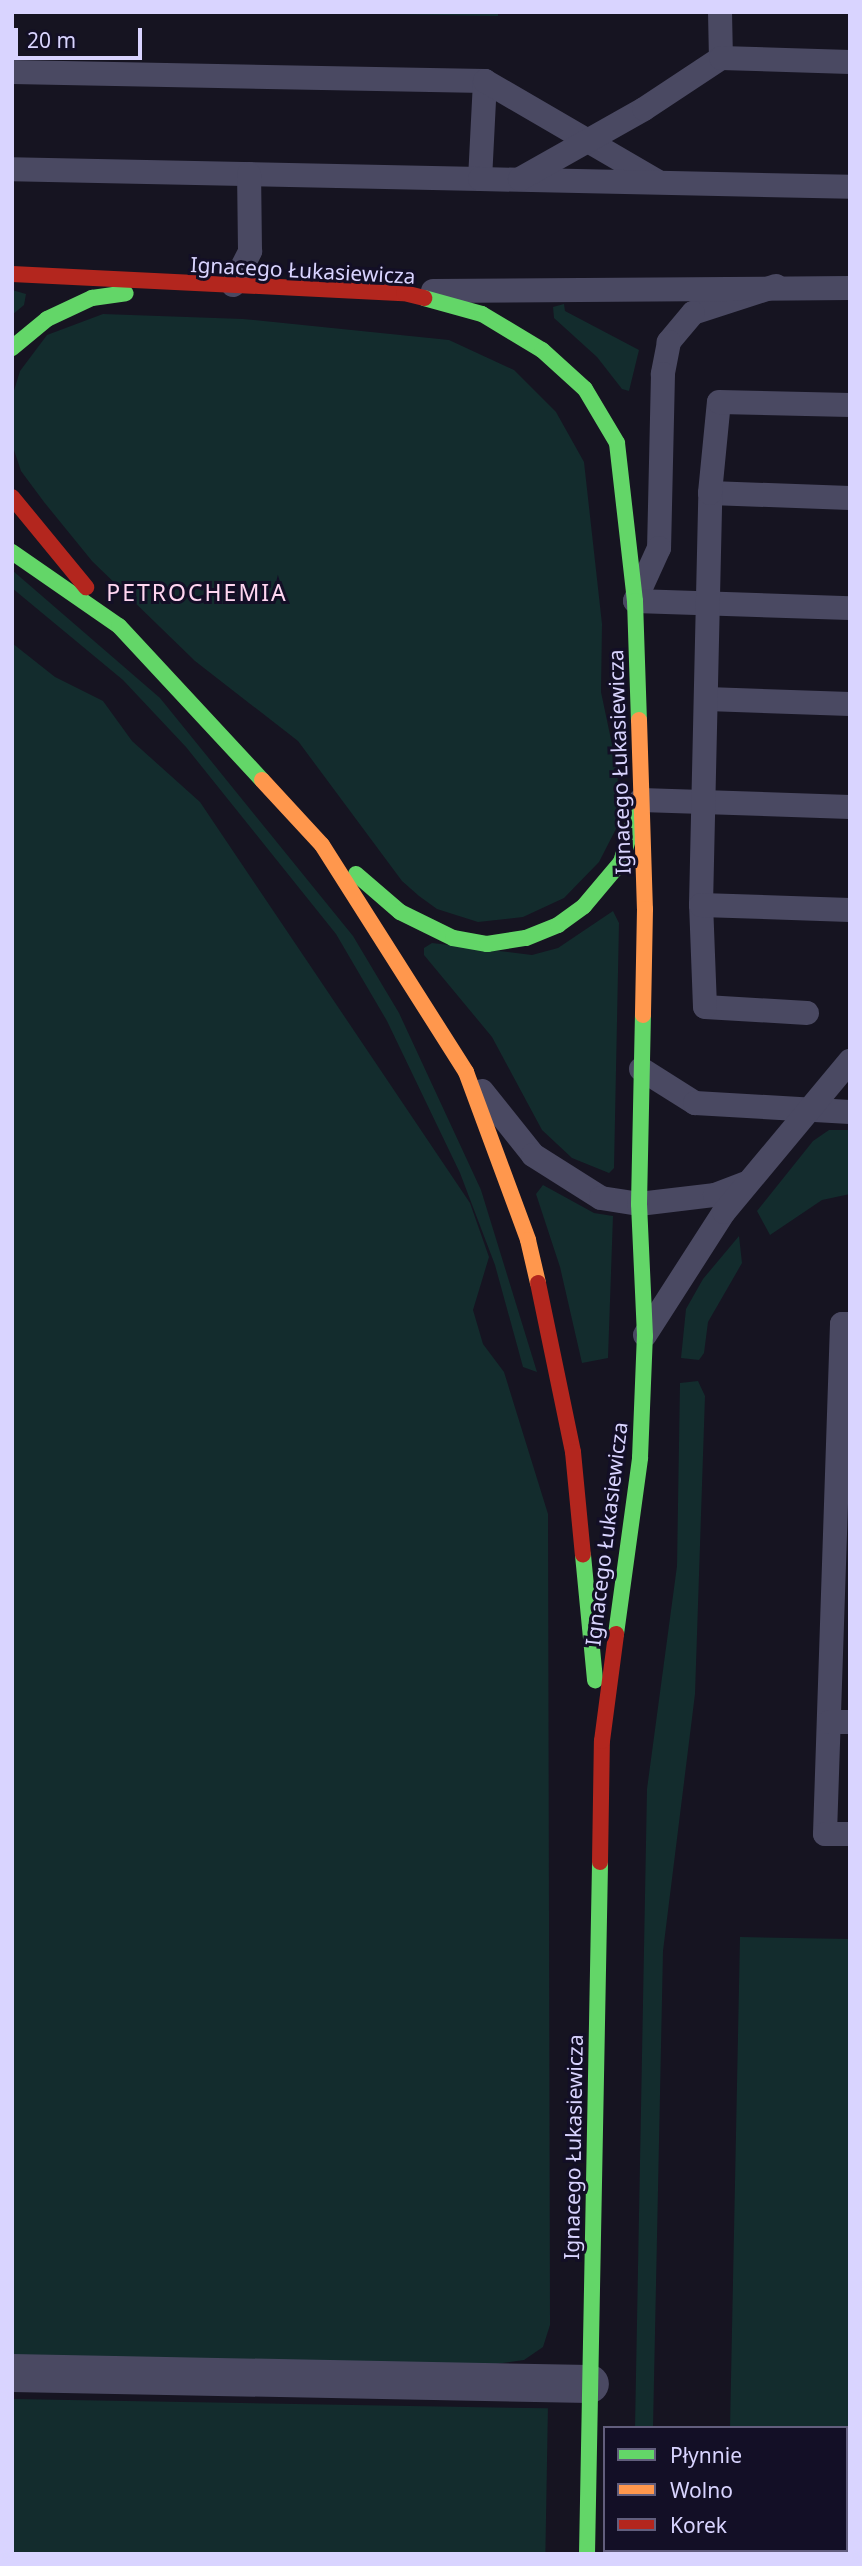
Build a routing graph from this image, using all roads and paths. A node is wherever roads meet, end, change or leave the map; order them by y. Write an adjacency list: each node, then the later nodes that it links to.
1 (720, 12): 2 (lane)
2 (721, 58): 3 (lane); 6 (lane)
3 (850, 62)
4 (12, 72): 5 (lane)
5 (485, 81): 6 (lane); 9 (lane)
6 (587, 142): 10 (lane); 11 (lane)
7 (12, 169): 8 (lane)
8 (249, 174): 9 (lane); 15 (lane)
9 (480, 179): 10 (lane)
10 (518, 180): 11 (lane)
11 (661, 183): 12 (lane)
12 (850, 187)
13 (12, 274): 14 (main road, Ignacego Łukasiewicza)
14 (180, 285): 15 (main road, Ignacego Łukasiewicza); 19 (main road)
15 (233, 285): 18 (main road, Ignacego Łukasiewicza)
16 (776, 286): 17 (lane); 18 (lane); 25 (lane)
17 (850, 288)
18 (404, 293): 25 (main road, Ignacego Łukasiewicza)
19 (12, 348)
20 (850, 405): 21 (lane)
21 (710, 494): 23 (lane); 26 (lane)
22 (12, 497): 28 (main road)
23 (850, 498)
24 (12, 552): 28 (main road, Ignacego Łukasiewicza)
25 (635, 601): 26 (lane); 31 (main road, Ignacego Łukasiewicza)
26 (709, 603): 27 (lane); 29 (lane)
27 (850, 608)
28 (118, 626): 34 (main road, Ignacego Łukasiewicza)
29 (707, 699): 30 (lane); 32 (lane)
30 (850, 704)
31 (641, 800): 32 (lane); 34 (main road); 39 (main road, Ignacego Łukasiewicza)
32 (705, 802): 33 (lane); 35 (lane)
33 (850, 807)
34 (322, 845): 40 (main road, Ignacego Łukasiewicza)
35 (701, 905): 36 (lane); 37 (lane)
36 (850, 910)
37 (807, 1013)
38 (850, 1061): 41 (lane)
39 (641, 1069): 41 (lane); 44 (main road, Ignacego Łukasiewicza)
40 (466, 1072): 44 (lane); 51 (main road, Ignacego Łukasiewicza)
41 (810, 1109): 42 (lane); 43 (lane)
42 (850, 1112)
43 (748, 1183): 44 (lane); 46 (lane)
44 (639, 1204): 46 (main road, Ignacego Łukasiewicza)
45 (850, 1325): 47 (lane)
46 (645, 1336): 51 (main road, Ignacego Łukasiewicza)
47 (845, 1418): 48 (lane)
48 (843, 1522): 49 (lane)
49 (841, 1627): 50 (lane)
50 (839, 1722): 52 (lane)
51 (602, 1741): 54 (main road, Ignacego Łukasiewicza)
52 (850, 1834)
53 (12, 2373): 54 (street)
54 (590, 2385): 55 (main road, Ignacego Łukasiewicza)
55 (586, 2554)

